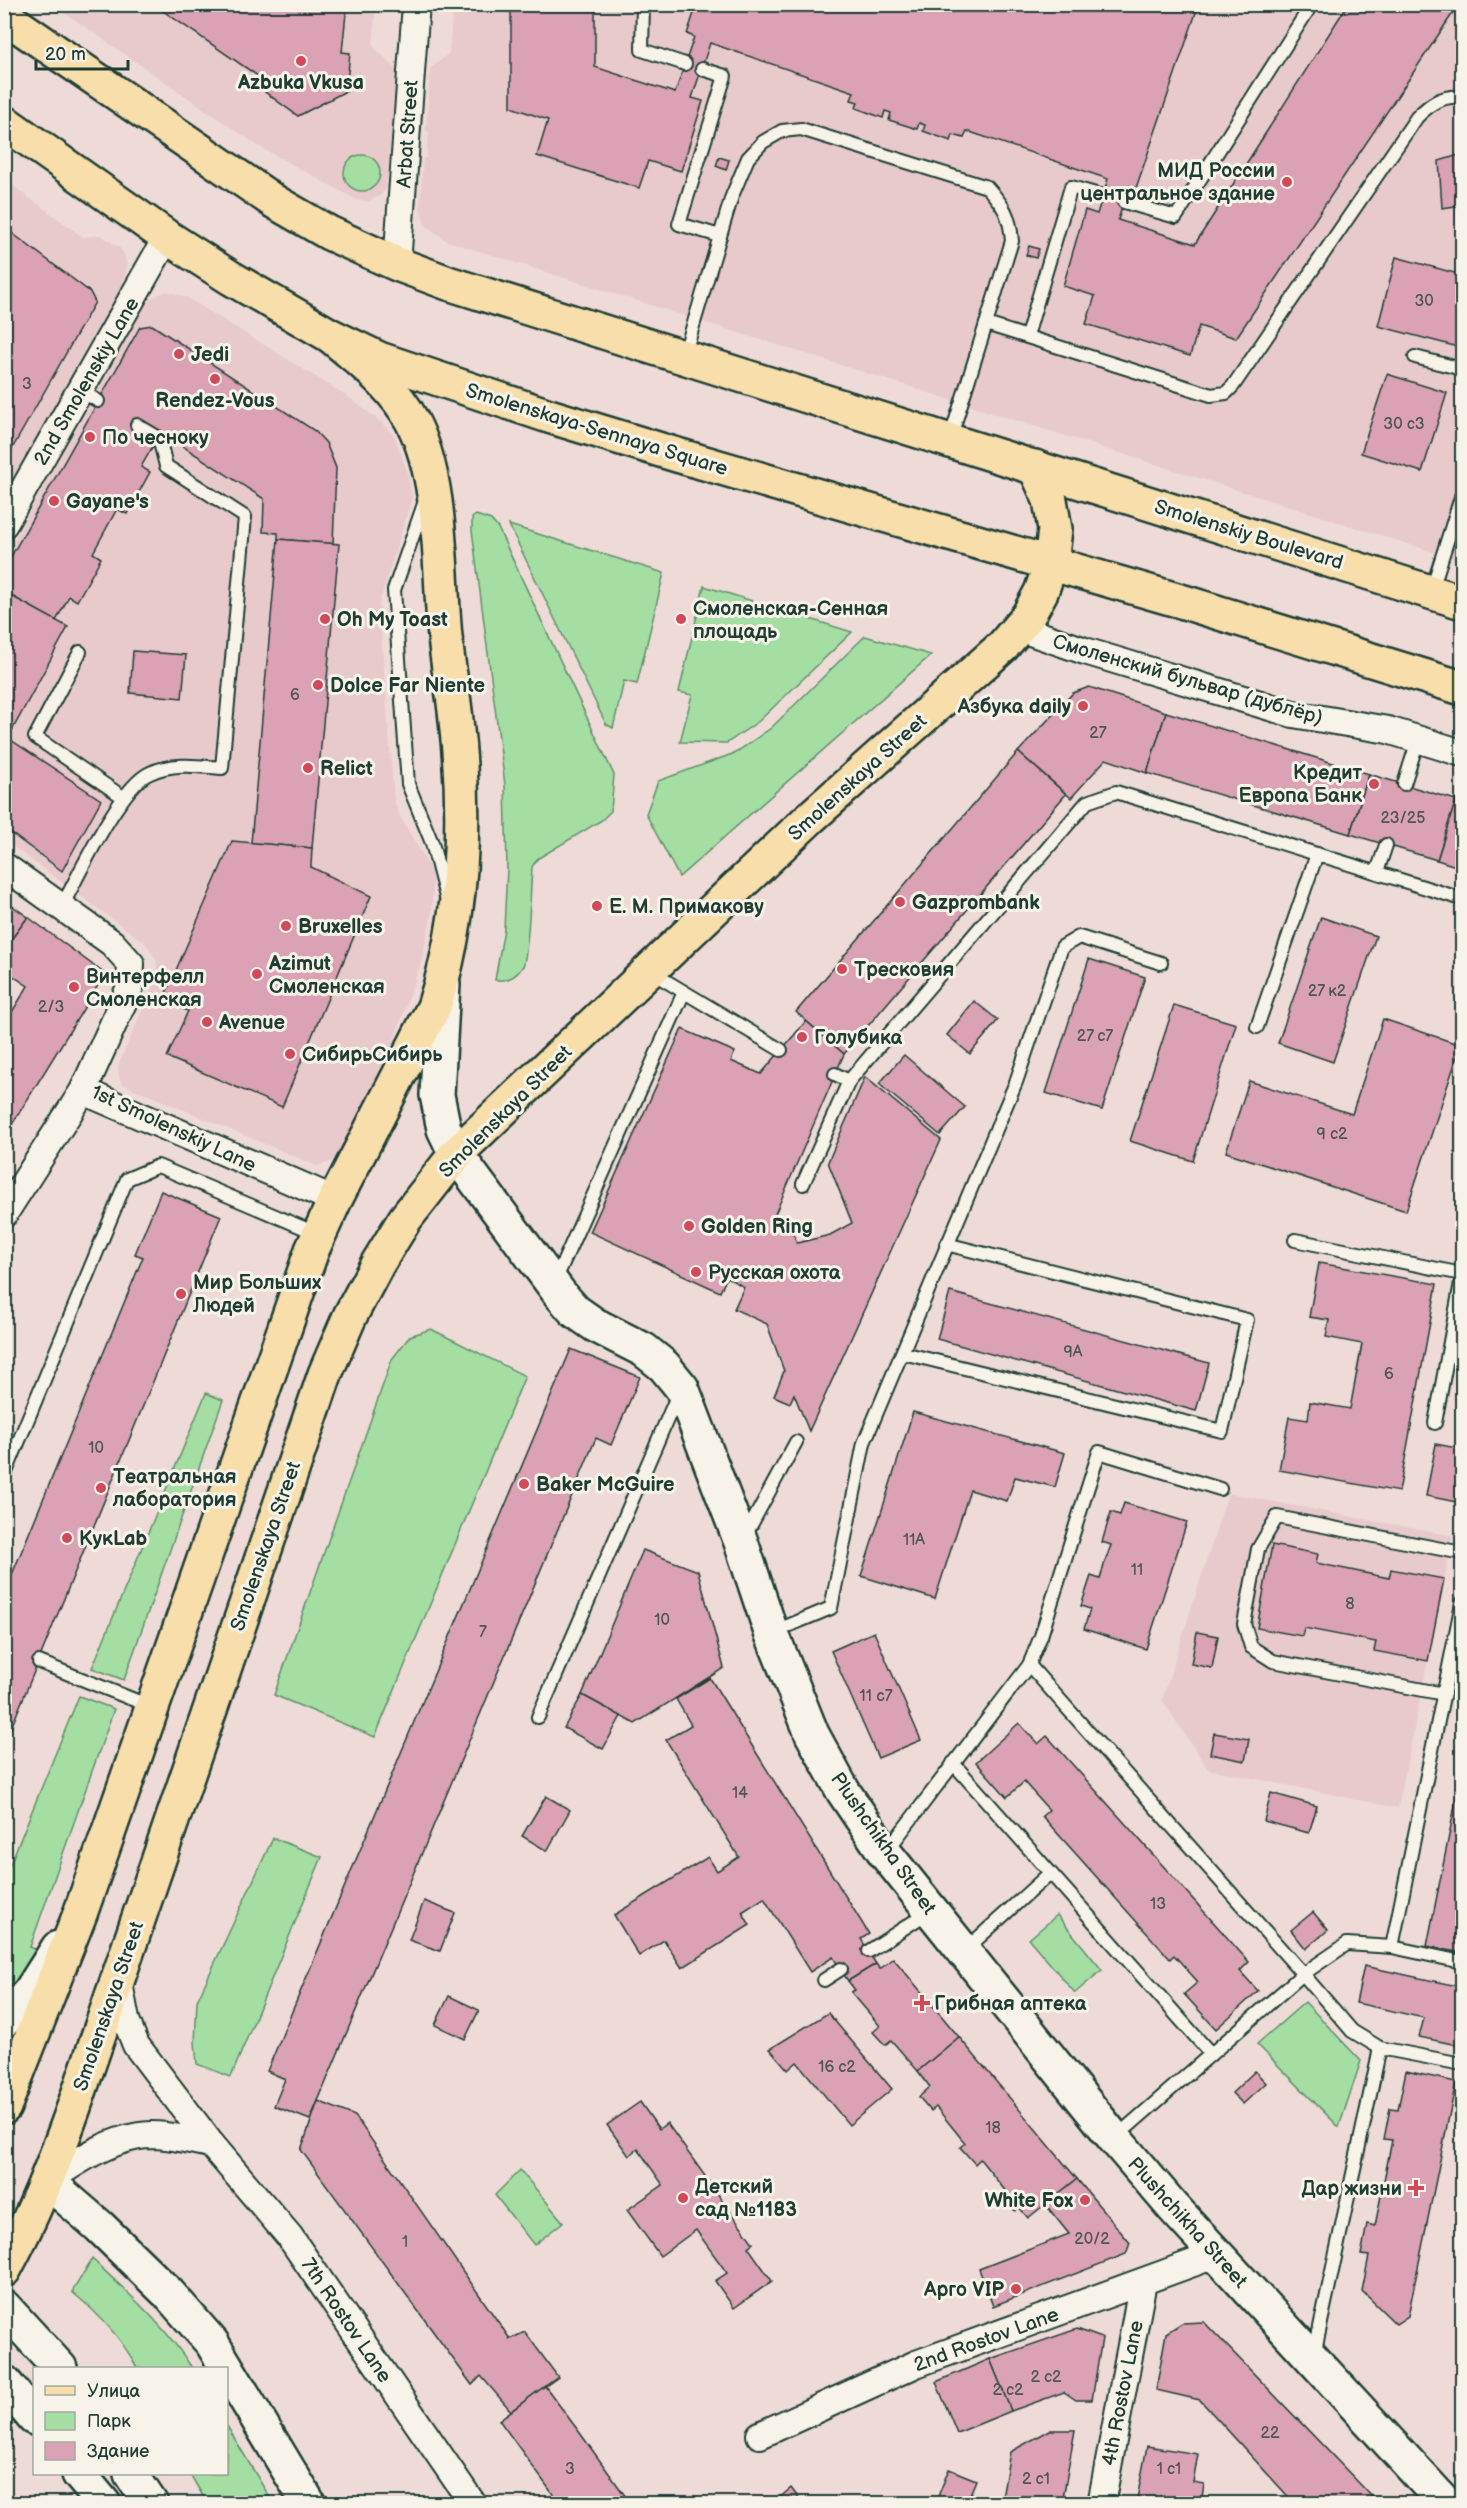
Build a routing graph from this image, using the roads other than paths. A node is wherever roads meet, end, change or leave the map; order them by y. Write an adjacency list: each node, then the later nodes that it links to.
1 (416, 4): 13 (street, Arbat Street)
2 (643, 4): 5 (lane)
3 (1312, 4): 10 (lane)
4 (4, 16): 13 (main road)
5 (685, 64)
6 (702, 69): 11 (lane)
7 (1462, 98): 16 (lane)
8 (4, 122): 12 (main road, Smolenskaya-Sennaya Square)
9 (1102, 196): 16 (lane)
10 (1124, 202)
11 (720, 236): 14 (lane); 17 (lane)
12 (167, 237): 15 (main road, Smolenskaya-Sennaya Square); 25 (street, 2nd Smolenskiy Lane)
13 (398, 264): 17 (main road)
14 (986, 324): 16 (lane); 21 (lane)
15 (331, 336): 23 (main road); 26 (main road, Smolenskaya-Sennaya Square)
16 (1027, 336)
17 (684, 357): 21 (main road)
18 (1414, 357): 19 (lane)
19 (1462, 369)
20 (137, 425): 35 (lane)
21 (950, 440): 22 (main road)
22 (1035, 467): 26 (main road, Smolenskaya Street); 27 (main road, Smolenskiy Boulevard)
23 (432, 480): 42 (main road); 42 (lane)
24 (1462, 494): 27 (lane)
25 (4, 524)
26 (1051, 564): 29 (main road, Smolenskaya Street); 31 (main road)
27 (1431, 592): 28 (main road, Smolenskiy Boulevard)
28 (1462, 602)
29 (1019, 628): 32 (street, Смоленский бульвар (дублёр)); 44 (main road, Smolenskaya Street)
30 (80, 652): 35 (lane)
31 (1462, 688)
32 (1418, 740): 33 (street, Смоленский бульвар (дублёр)); 34 (lane)
33 (1462, 753)
34 (1404, 784)
35 (123, 797): 41 (lane)
36 (1386, 845): 39 (lane)
37 (1317, 854): 39 (lane); 47 (lane); 50 (lane)
38 (4, 866): 41 (street, 1st Smolenskiy Lane)
39 (1377, 872): 40 (lane)
40 (1462, 899)
41 (62, 906): 51 (street, 1st Smolenskiy Lane)
42 (454, 926): 45 (main road)
43 (1161, 963): 58 (lane)
44 (649, 971): 46 (lane); 52 (main road, Smolenskaya Street)
45 (444, 977): 52 (street, Plushchikha Street); 54 (main road)
46 (684, 992): 48 (lane); 60 (lane)
47 (1257, 1027)
48 (781, 1050)
49 (835, 1074): 50 (lane)
50 (849, 1080): 53 (lane)
51 (83, 1091): 54 (street, 1st Smolenskiy Lane); 55 (street)
52 (456, 1154): 60 (street, Plushchikha Street); 87 (main road, Smolenskaya Street)
53 (803, 1184)
54 (334, 1200): 56 (main road)
55 (4, 1214)
56 (320, 1234): 65 (lane); 74 (main road)
57 (1295, 1240): 59 (lane)
58 (946, 1244): 61 (lane); 61 (lane)
59 (1462, 1275): 63 (lane)
60 (553, 1284): 62 (street, Plushchikha Street)
61 (903, 1353): 70 (lane)
62 (681, 1388): 67 (street, Plushchikha Street); 75 (lane)
63 (1435, 1423)
64 (796, 1442): 67 (lane)
65 (4, 1477)
66 (1220, 1489): 72 (lane)
67 (741, 1542): 70 (street, Plushchikha Street)
68 (1462, 1553): 73 (lane)
69 (1462, 1603): 73 (lane)
70 (771, 1632): 77 (street, Plushchikha Street)
71 (39, 1662): 74 (lane)
72 (1029, 1665): 76 (lane); 86 (lane)
73 (1444, 1694): 81 (lane)
74 (152, 1708): 80 (main road)
75 (538, 1717)
76 (953, 1763): 77 (lane); 78 (lane)
77 (885, 1853): 79 (street, Plushchikha Street)
78 (1050, 1874): 83 (lane); 91 (lane)
79 (930, 1911): 82 (lane); 83 (street, Plushchikha Street)
80 (80, 1914): 89 (street); 93 (main road)
81 (1392, 1947): 84 (lane); 86 (lane)
82 (868, 1951)
83 (963, 1952): 94 (street, Plushchikha Street)
84 (1462, 1962)
85 (841, 1969): 88 (lane)
86 (1303, 1974): 90 (lane); 91 (lane)
87 (118, 1977): 95 (street, 7th Rostov Lane); 96 (main road, Smolenskaya Street)
88 (824, 1980)
89 (4, 2020)
90 (1380, 2048): 92 (lane); 101 (lane)
91 (1211, 2054): 94 (lane)
92 (1462, 2064)
93 (4, 2107)
94 (1114, 2138): 97 (street, Plushchikha Street)
95 (211, 2144): 96 (street); 113 (street, 7th Rostov Lane)
96 (47, 2181): 98 (main road, Smolenskaya Street); 103 (street)
97 (1215, 2255): 99 (street, 2nd Rostov Lane); 101 (street, Plushchikha Street)
98 (4, 2270)
99 (1143, 2282): 107 (street, 2nd Rostov Lane); 114 (street, 4th Rostov Lane)
100 (4, 2307): 102 (street)
101 (1313, 2359): 115 (street, Plushchikha Street)
102 (59, 2367)
103 (226, 2367)
104 (228, 2370): 112 (street)
105 (4, 2382): 106 (street)
106 (33, 2417)
107 (760, 2435)
108 (80, 2475): 110 (street)
109 (132, 2475): 111 (street)
110 (104, 2504)
111 (151, 2504)
112 (309, 2504)
113 (472, 2504)
114 (1101, 2504)
115 (1446, 2504)

